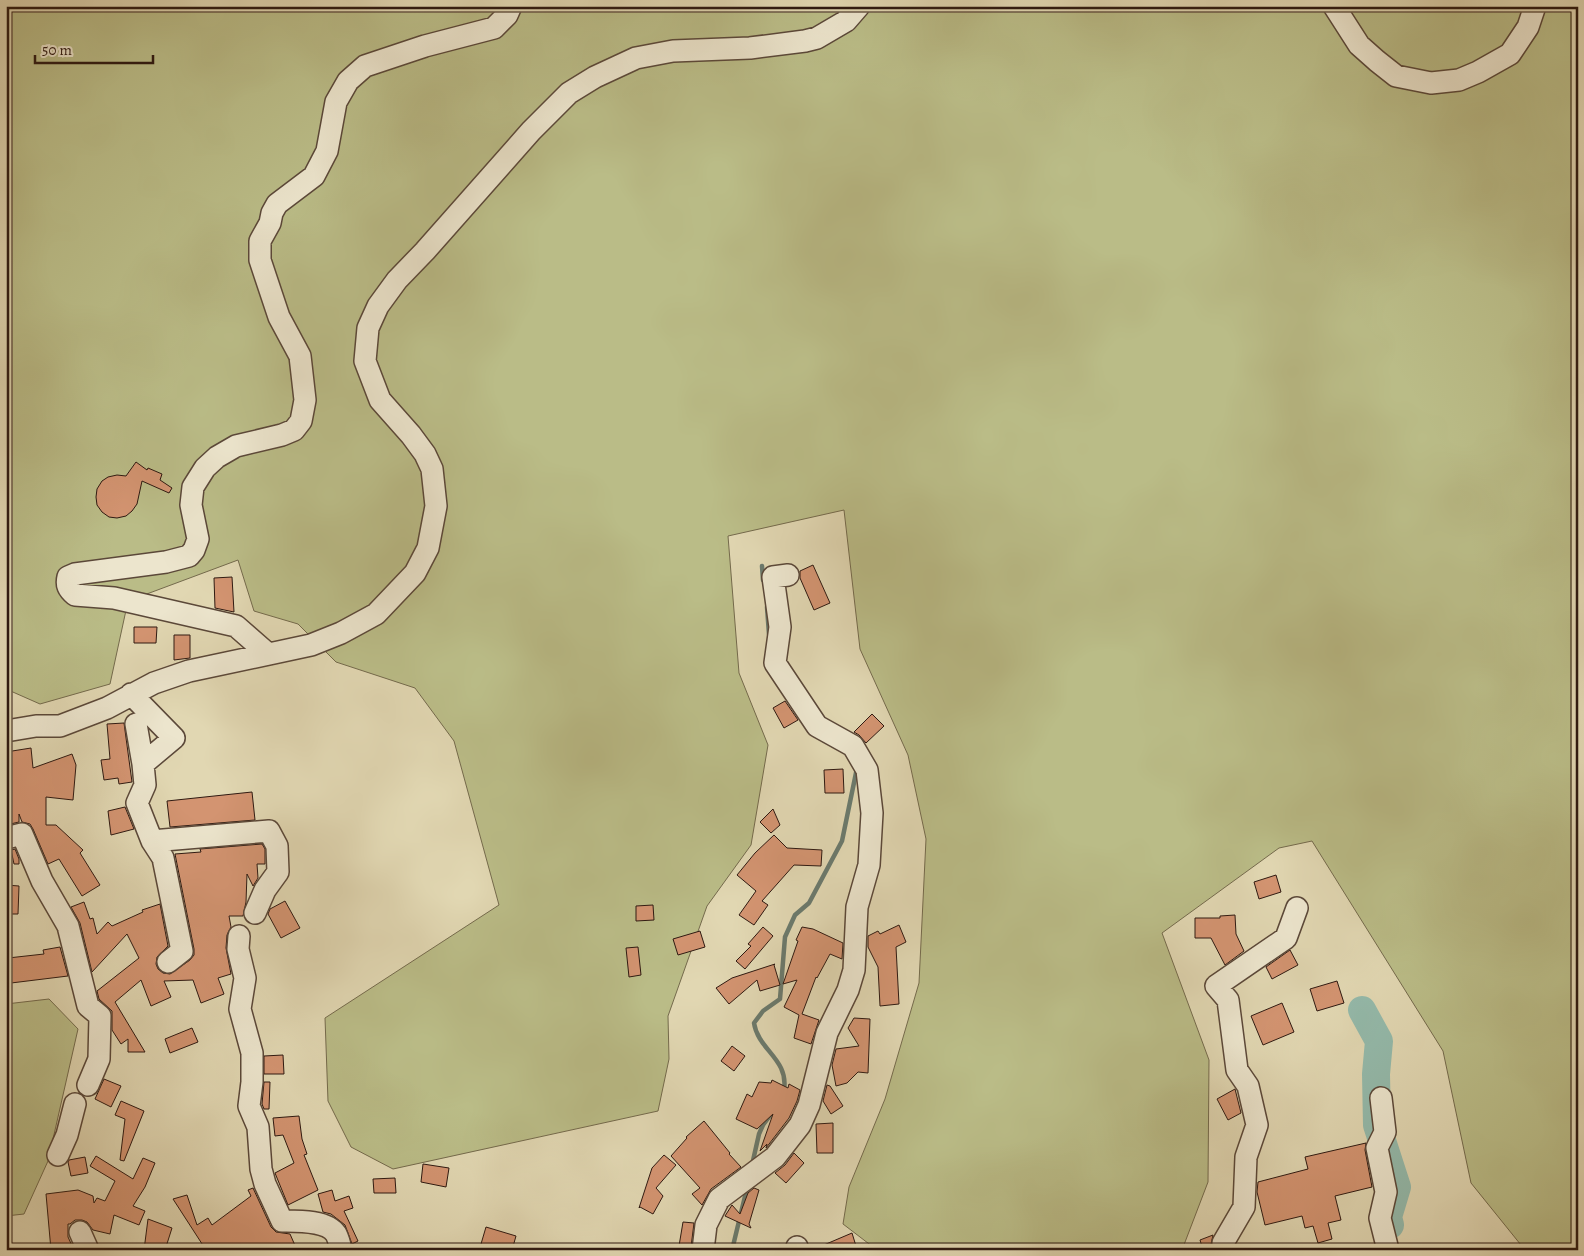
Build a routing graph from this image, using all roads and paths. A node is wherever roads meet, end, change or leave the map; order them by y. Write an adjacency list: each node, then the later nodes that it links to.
1 (511, 6): 6 (street)
2 (859, 6): 6 (street)
3 (1334, 6): 4 (street)
4 (1535, 6)
5 (788, 575): 22 (street)
6 (268, 654): 7 (street)
7 (131, 694): 9 (street); 10 (street)
8 (136, 724): 10 (street)
9 (6, 731)
10 (143, 764): 12 (street)
11 (6, 838): 17 (street)
12 (152, 841): 14 (street); 16 (street)
13 (1297, 908): 23 (street)
14 (255, 913)
15 (239, 936): 21 (street)
16 (168, 962)
17 (88, 1085)
18 (1381, 1098): 24 (street)
19 (75, 1104): 20 (street)
20 (58, 1155)
21 (341, 1250)
22 (703, 1250)
23 (1223, 1250)
24 (1388, 1250)

